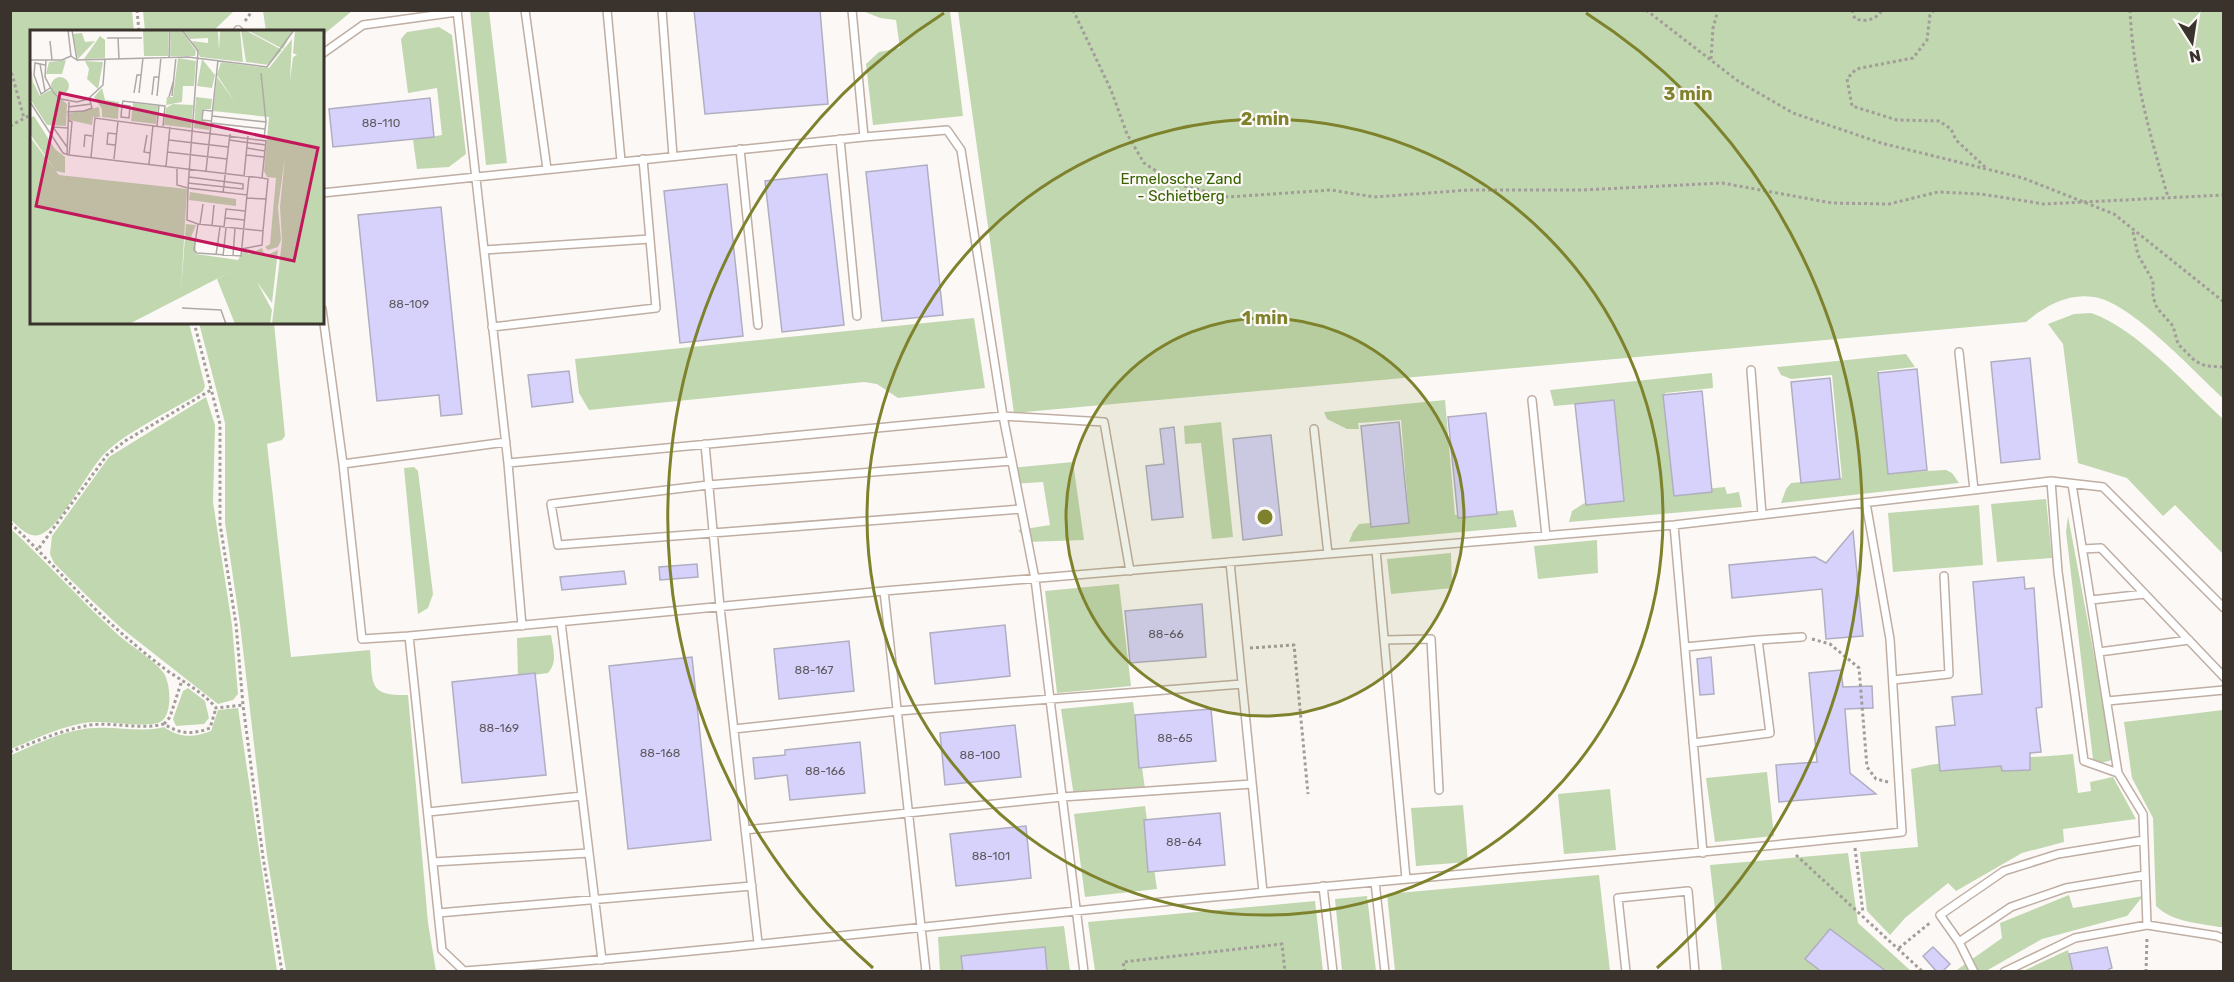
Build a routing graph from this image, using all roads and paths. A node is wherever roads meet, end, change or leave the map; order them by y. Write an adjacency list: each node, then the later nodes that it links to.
1 (137, 10): 16 (path)
2 (244, 10): 15 (path)
3 (525, 10): 30 (lane)
4 (607, 10): 28 (lane)
5 (662, 10): 26 (lane)
6 (852, 10): 23 (lane)
7 (1073, 10): 35 (path)
8 (1646, 10): 18 (path)
9 (1718, 10): 18 (path)
10 (1852, 10): 11 (path)
11 (1882, 10)
12 (1934, 10): 29 (path)
13 (2130, 10): 34 (path)
14 (457, 11): 17 (lane); 31 (lane)
15 (247, 18)
16 (139, 30)
17 (324, 53)
18 (1711, 60): 29 (path)
19 (10, 67): 21 (path)
20 (30, 115): 21 (path)
21 (24, 118): 22 (path)
22 (10, 126)
23 (864, 137): 24 (lane); 50 (lane)
24 (840, 139): 25 (lane); 40 (lane)
25 (740, 149): 26 (lane); 43 (lane)
26 (673, 156): 27 (lane)
27 (643, 159): 28 (lane); 37 (lane)
28 (621, 161): 30 (lane)
29 (1987, 168): 35 (path)
30 (547, 169): 31 (lane)
31 (475, 176): 32 (lane); 38 (lane)
32 (324, 193)
33 (2223, 195): 34 (path)
34 (2168, 197): 35 (path)
35 (2083, 200): 36 (path)
36 (2133, 230): 39 (path); 46 (path)
37 (650, 239): 38 (lane); 44 (lane)
38 (484, 250): 44 (lane)
39 (2223, 302)
40 (857, 316)
41 (194, 324): 48 (path)
42 (324, 324): 56 (lane)
43 (758, 325)
44 (492, 327): 52 (lane)
45 (1959, 352): 60 (lane)
46 (2223, 367)
47 (1751, 370): 63 (lane)
48 (211, 390): 68 (path); 98 (path)
49 (1532, 400): 67 (lane)
50 (1003, 416): 53 (lane); 54 (lane); 73 (lane)
51 (1314, 429): 71 (lane)
52 (506, 442): 55 (lane); 56 (lane)
53 (705, 444): 55 (lane); 59 (lane)
54 (1012, 461): 59 (lane); 62 (lane)
55 (508, 463): 82 (lane)
56 (343, 464): 83 (lane)
57 (2051, 481): 58 (lane); 60 (lane); 105 (lane)
58 (2072, 484): 69 (lane); 80 (lane)
59 (708, 485): 66 (lane); 66 (lane)
60 (1974, 490): 61 (lane)
61 (1866, 503): 63 (lane); 93 (lane)
62 (1021, 509): 66 (lane); 75 (lane)
63 (1762, 515): 65 (lane)
64 (10, 523): 68 (path)
65 (1674, 525): 67 (lane); 88 (lane)
66 (713, 533): 79 (lane)
67 (1546, 536): 70 (lane)
68 (39, 548): 92 (path)
69 (2083, 549): 77 (lane); 78 (lane)
70 (1376, 550): 71 (lane); 85 (lane)
71 (1328, 554): 72 (lane)
72 (1230, 562): 73 (lane); 89 (lane)
73 (1130, 571): 75 (lane)
74 (1944, 576): 93 (lane)
75 (1035, 579): 76 (lane); 96 (lane)
76 (884, 591): 79 (lane); 100 (lane)
77 (2145, 594): 78 (lane); 87 (lane)
78 (2091, 600): 90 (lane)
79 (720, 607): 81 (lane); 102 (lane)
80 (2223, 608)
81 (561, 622): 82 (lane); 110 (lane)
82 (522, 626): 83 (lane)
83 (409, 636): 112 (lane)
84 (1802, 637): 86 (lane); 107 (path)
85 (1384, 640): 108 (lane); 122 (lane)
86 (1758, 640): 88 (lane); 103 (lane)
87 (2189, 640): 90 (lane); 91 (lane)
88 (1684, 646): 103 (lane)
89 (1239, 649): 94 (lane); 109 (path)
90 (2099, 652): 97 (lane)
91 (2223, 677)
92 (182, 680): 99 (path); 101 (path)
93 (1893, 680): 107 (lane)
94 (1242, 684): 96 (lane); 106 (lane)
95 (2223, 690): 97 (lane)
96 (1050, 698): 100 (lane); 111 (lane)
97 (2107, 702): 105 (lane)
98 (243, 705): 99 (path); 140 (path)
99 (216, 708): 101 (path)
100 (897, 711): 102 (lane); 113 (lane)
101 (164, 724): 104 (path)
102 (734, 729): 114 (lane)
103 (1693, 743): 119 (lane)
104 (10, 752)
105 (2118, 773): 116 (lane)
106 (1252, 784): 111 (lane); 126 (lane)
107 (1899, 784): 115 (lane)
108 (1439, 790)
109 (1308, 794)
110 (582, 796): 112 (lane); 118 (lane)
111 (1062, 797): 113 (lane); 128 (lane)
112 (428, 812): 120 (lane)
113 (909, 813): 114 (lane); 132 (lane)
114 (746, 830): 124 (lane)
115 (1853, 837): 117 (lane); 130 (path)
116 (2144, 840): 121 (lane); 131 (lane)
117 (1784, 845): 119 (lane); 130 (path)
118 (589, 853): 120 (lane); 127 (lane)
119 (1703, 853): 122 (lane)
120 (433, 862): 129 (lane)
121 (2145, 875): 133 (lane); 135 (lane)
122 (1406, 879): 123 (lane)
123 (1375, 882): 125 (lane); 146 (lane)
124 (752, 886): 127 (lane); 136 (lane)
125 (1323, 886): 126 (lane); 145 (lane)
126 (1263, 892): 128 (lane)
127 (595, 901): 129 (lane); 138 (lane)
128 (1076, 911): 132 (lane); 142 (lane)
129 (438, 913): 139 (lane)
130 (1863, 914): 137 (path)
131 (1940, 915): 135 (lane); 137 (path)
132 (922, 926): 136 (lane); 141 (lane)
133 (2148, 926): 134 (lane); 151 (lane); 152 (path)
134 (2223, 939)
135 (1959, 942): 150 (lane)
136 (758, 943): 138 (lane)
137 (1899, 949): 149 (path)
138 (602, 960): 139 (lane)
139 (464, 971)
140 (282, 972)
141 (927, 972)
142 (1084, 972)
143 (1125, 972): 144 (path)
144 (1285, 972)
145 (1334, 972)
146 (1385, 972)
147 (1626, 972): 148 (lane)
148 (1695, 972)
149 (1923, 972)
150 (1974, 972)
151 (2004, 972)
152 (2146, 972)

